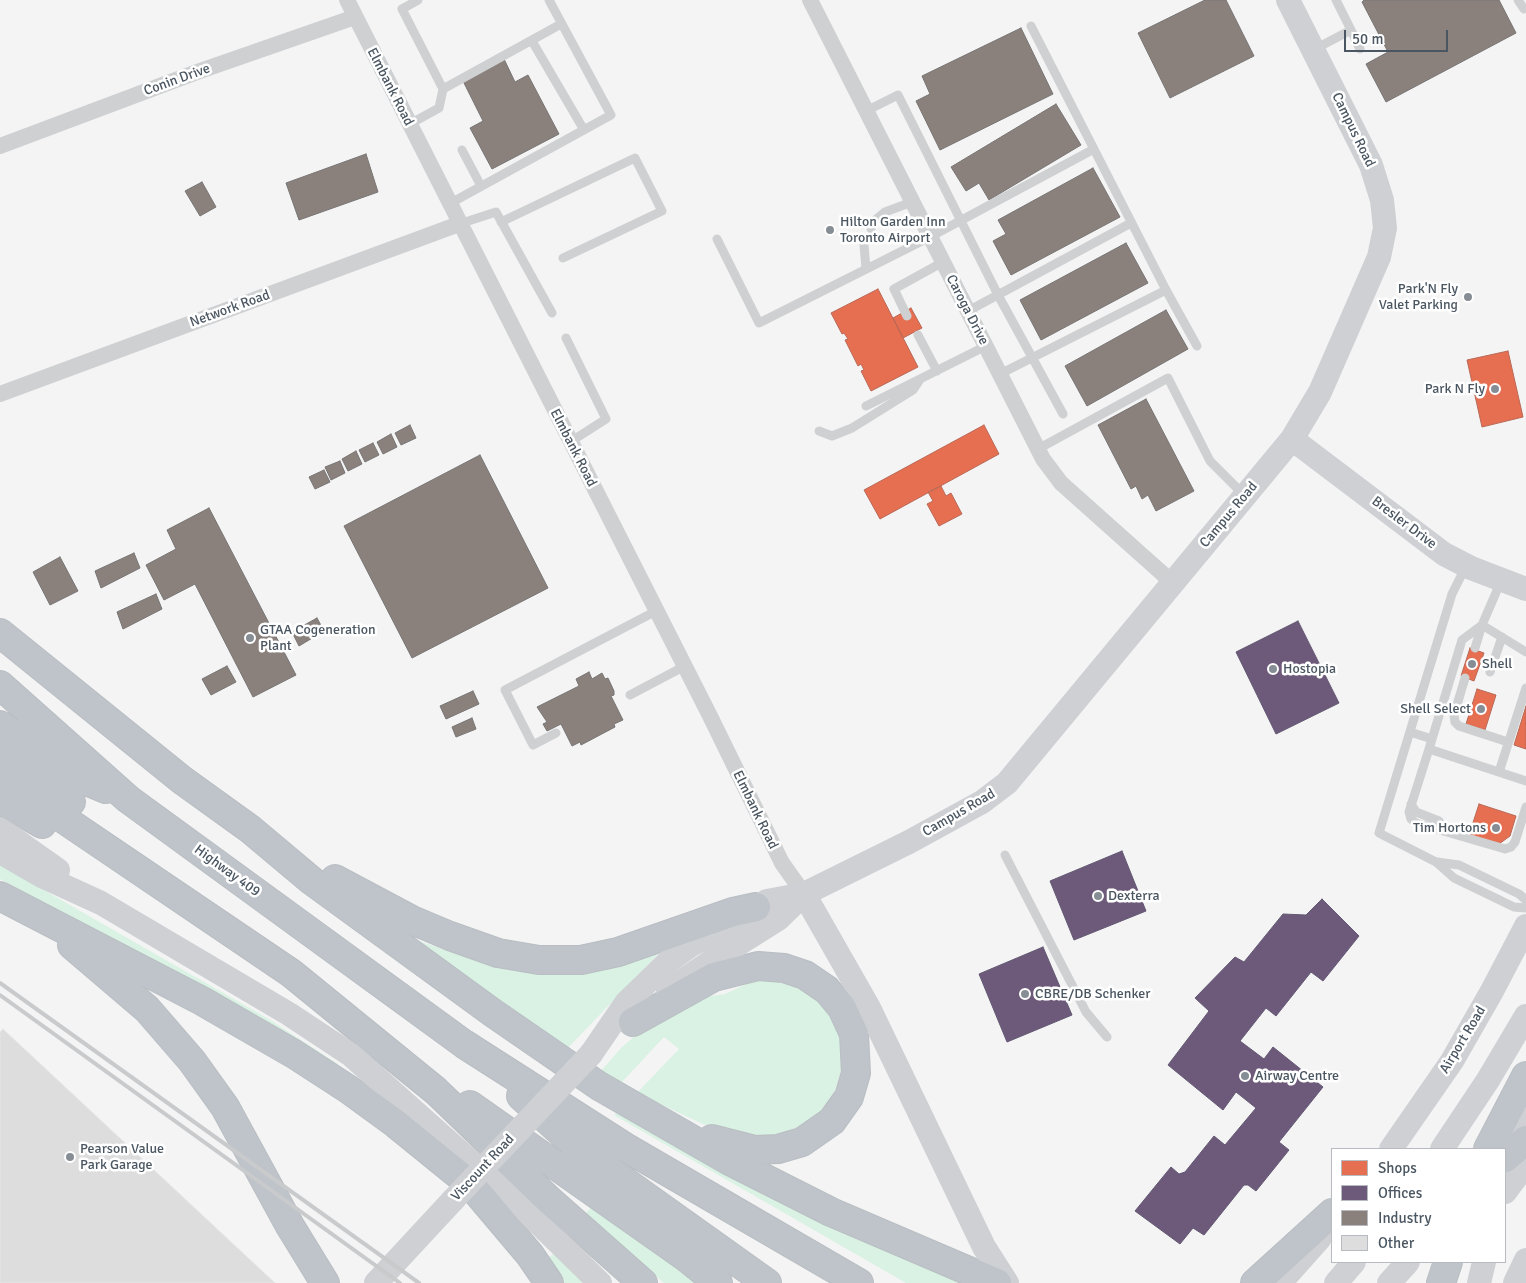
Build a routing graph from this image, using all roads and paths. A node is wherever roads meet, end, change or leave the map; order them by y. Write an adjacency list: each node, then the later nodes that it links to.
1 (346, 0): 9 (street, Elmbank Road)
2 (418, 0): 16 (lane)
3 (549, 0): 10 (lane)
4 (810, 0): 17 (street, Caroga Drive)
5 (1288, 0): 15 (street, Campus Road)
6 (1336, 0): 12 (lane)
7 (1518, 0): 8 (lane)
8 (1524, 9)
9 (355, 17): 18 (street, Elmbank Road); 20 (street, Conin Drive)
10 (562, 24): 13 (lane); 19 (lane)
11 (1030, 26): 22 (lane)
12 (1351, 30): 14 (lane); 15 (lane)
13 (532, 41): 16 (lane); 19 (lane)
14 (1360, 48)
15 (1313, 50): 54 (street, Campus Road)
16 (443, 89): 18 (lane)
17 (866, 111): 24 (street, Caroga Drive); 26 (lane)
18 (408, 124): 25 (street, Elmbank Road)
19 (584, 130): 23 (lane)
20 (0, 146)
21 (462, 150): 23 (lane)
22 (1094, 150): 26 (lane); 28 (lane)
23 (481, 186): 25 (lane)
24 (912, 202): 30 (lane); 31 (street, Caroga Drive)
25 (449, 204): 29 (street, Elmbank Road)
26 (961, 220): 31 (lane); 38 (lane)
27 (502, 222): 29 (lane); 34 (lane); 40 (lane)
28 (1131, 223): 37 (lane); 38 (lane)
29 (459, 224): 49 (street, Network Road); 55 (street, Elmbank Road)
30 (871, 229)
31 (930, 237): 35 (street, Caroga Drive); 36 (lane)
32 (717, 239): 36 (lane)
33 (864, 245): 36 (lane)
34 (563, 258)
35 (943, 262): 39 (street, Caroga Drive); 41 (lane)
36 (866, 269)
37 (1166, 290): 45 (lane); 46 (lane)
38 (998, 295): 39 (lane); 46 (lane)
39 (968, 311): 44 (street, Caroga Drive)
40 (552, 313)
41 (908, 316)
42 (918, 335): 47 (lane)
43 (566, 338): 55 (lane)
44 (986, 346): 47 (lane); 48 (street, Caroga Drive)
45 (1197, 346)
46 (1031, 358): 48 (lane); 52 (lane)
47 (937, 371): 50 (lane)
48 (1000, 374): 56 (street, Caroga Drive)
49 (0, 394)
50 (891, 398): 51 (lane); 53 (lane)
51 (866, 406)
52 (1063, 414)
53 (819, 431)
54 (1292, 439): 57 (street, Campus Road); 58 (street, Bresler Drive)
55 (570, 442): 62 (street, Elmbank Road)
56 (1038, 449): 57 (lane); 60 (street, Caroga Drive)
57 (1244, 496): 60 (street, Campus Road)
58 (1466, 565): 59 (street, Bresler Drive); 78 (lane)
59 (1501, 581): 61 (street, Bresler Drive); 63 (lane)
60 (1173, 583): 95 (street, Campus Road)
61 (1526, 589)
62 (656, 611): 68 (street, Elmbank Road); 79 (lane)
63 (1482, 625): 65 (lane); 66 (lane); 73 (lane)
64 (0, 633): 91 (highway)
65 (1502, 637): 67 (lane); 69 (lane)
66 (1474, 648)
67 (1526, 652)
68 (683, 667): 75 (lane); 95 (street, Elmbank Road)
69 (1490, 672)
70 (1465, 678): 74 (lane)
71 (0, 685): 87 (highway, Highway 409)
72 (1526, 688): 76 (lane)
73 (1448, 689): 74 (lane); 80 (lane)
74 (1461, 693): 81 (lane)
75 (630, 695)
76 (1524, 701): 81 (lane)
77 (0, 725): 87 (highway)
78 (1410, 732): 80 (lane); 94 (lane)
79 (556, 733)
80 (1432, 739): 82 (lane)
81 (1508, 742): 84 (lane)
82 (1429, 749): 84 (lane); 89 (lane)
83 (0, 750): 97 (highway)
84 (1498, 772): 86 (lane)
85 (0, 776): 97 (highway)
86 (1526, 781)
87 (128, 799): 107 (highway, Highway 409)
88 (0, 800): 97 (highway)
89 (1526, 807)
90 (0, 829): 99 (street)
91 (250, 829): 100 (highway); 111 (highway)
92 (0, 852): 99 (street)
93 (1006, 855): 106 (lane)
94 (1436, 862): 98 (lane); 101 (lane)
95 (804, 894): 100 (street, Campus Road); 105 (street, Campus Road); 137 (street)
96 (0, 896): 102 (highway)
97 (182, 900): 110 (highway)
98 (1526, 900)
99 (101, 903): 132 (street)
100 (756, 908): 108 (street, Campus Road)
101 (1526, 908)
102 (36, 916): 129 (highway); 131 (highway)
103 (1526, 926): 113 (street, Airport Road)
104 (1526, 1016): 114 (street)
105 (633, 1022): 108 (street, Campus Road); 111 (highway)
106 (1108, 1037)
107 (464, 1044): 128 (highway); 135 (highway)
108 (591, 1054): 130 (street, Viscount Road, bridge)
109 (1526, 1076): 115 (highway)
110 (436, 1092): 133 (highway); 134 (highway)
111 (661, 1121): 136 (highway)
112 (1524, 1127): 116 (street); 117 (highway)
113 (1392, 1148)
114 (1443, 1148)
115 (1489, 1148)
116 (1503, 1148)
117 (1506, 1156)
118 (1526, 1164): 119 (street)
119 (1506, 1191)
120 (1331, 1214): 138 (highway)
121 (1331, 1225): 139 (street)
122 (1526, 1260): 145 (street)
123 (1353, 1263): 140 (street)
124 (1407, 1263): 141 (street)
125 (1426, 1263): 142 (street)
126 (1448, 1263): 143 (highway)
127 (1484, 1263): 144 (street)
128 (857, 1280)
129 (325, 1283)
130 (376, 1283)
131 (549, 1283)
132 (600, 1283)
133 (643, 1283)
134 (718, 1283)
135 (767, 1283)
136 (997, 1283)
137 (1008, 1283)
138 (1255, 1283)
139 (1280, 1283)
140 (1336, 1283)
141 (1389, 1283)
142 (1411, 1283)
143 (1441, 1283)
144 (1479, 1283)
145 (1515, 1283)

